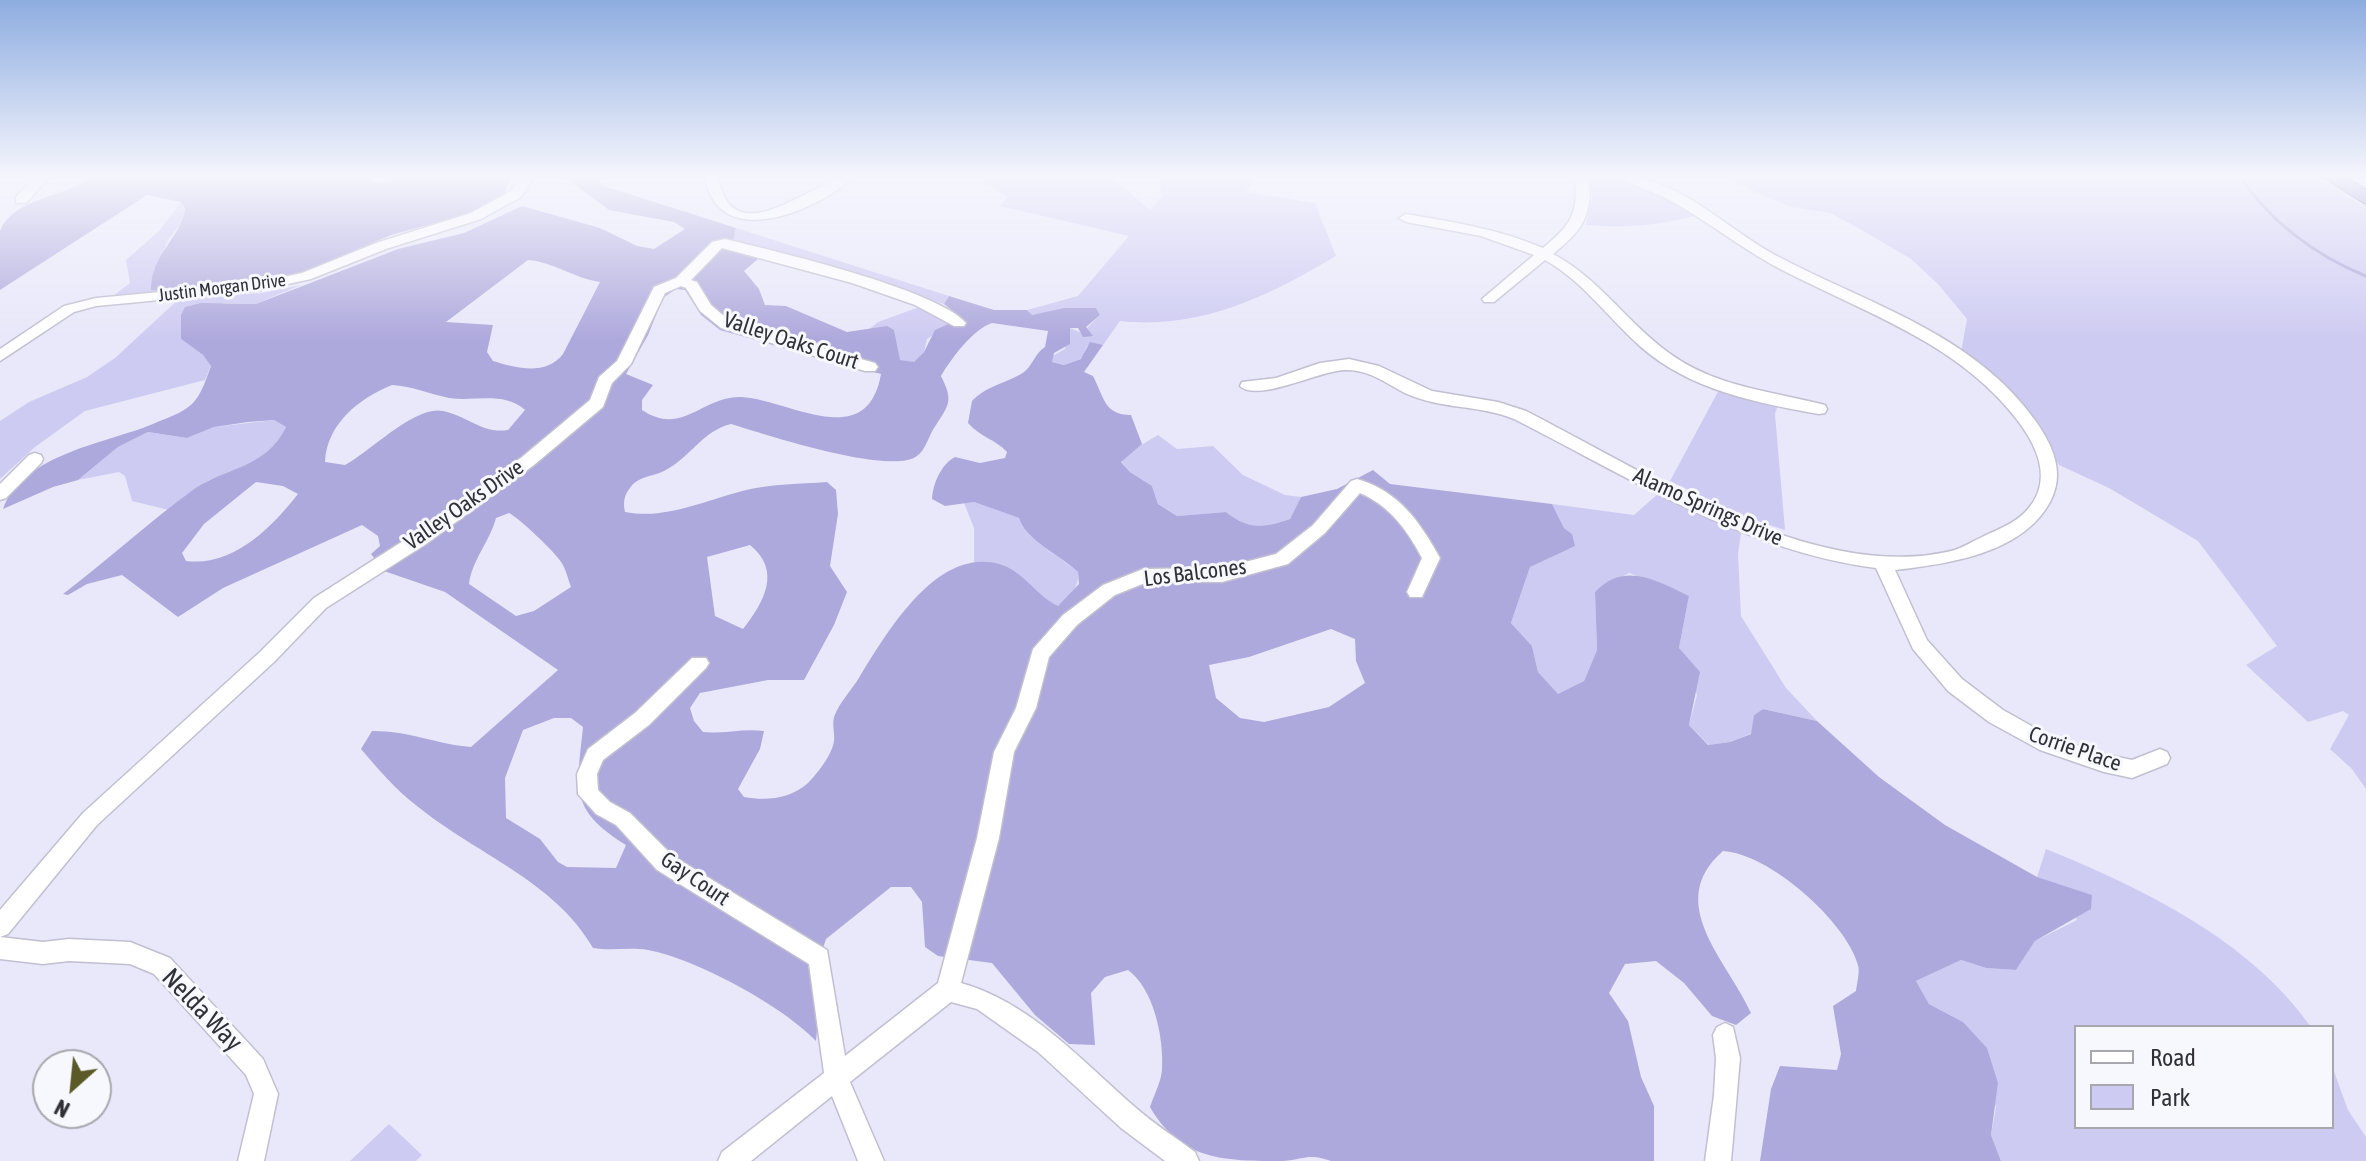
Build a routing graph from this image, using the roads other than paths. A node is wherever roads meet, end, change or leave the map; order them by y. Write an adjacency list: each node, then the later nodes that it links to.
1 (431, 230): 9 (street, Justin Morgan Drive)
2 (1476, 230): 5 (street)
3 (1567, 230): 5 (street)
4 (1728, 230): 15 (street, Alamo Springs Drive)
5 (1543, 254): 7 (street); 12 (street)
6 (681, 281): 8 (street, Valley Oaks Drive); 10 (street, Valley Oaks Court); 19 (street, Valley Oaks Drive)
7 (1489, 299)
8 (959, 323)
9 (0, 356)
10 (870, 367)
11 (1248, 386): 15 (street, Alamo Springs Drive)
12 (1819, 409)
13 (35, 459): 14 (street)
14 (0, 494)
15 (1882, 562): 18 (street, Corrie Place)
16 (1416, 592): 21 (street, Los Balcones)
17 (699, 663): 23 (street, Gay Court)
18 (2160, 758)
19 (0, 927)
20 (0, 948): 24 (street, Nelda Way)
21 (948, 990): 23 (street); 27 (street)
22 (1725, 1035): 28 (street)
23 (837, 1079): 25 (street); 26 (street)
24 (251, 1161)
25 (731, 1161)
26 (871, 1161)
27 (1186, 1161)
28 (1718, 1161)

